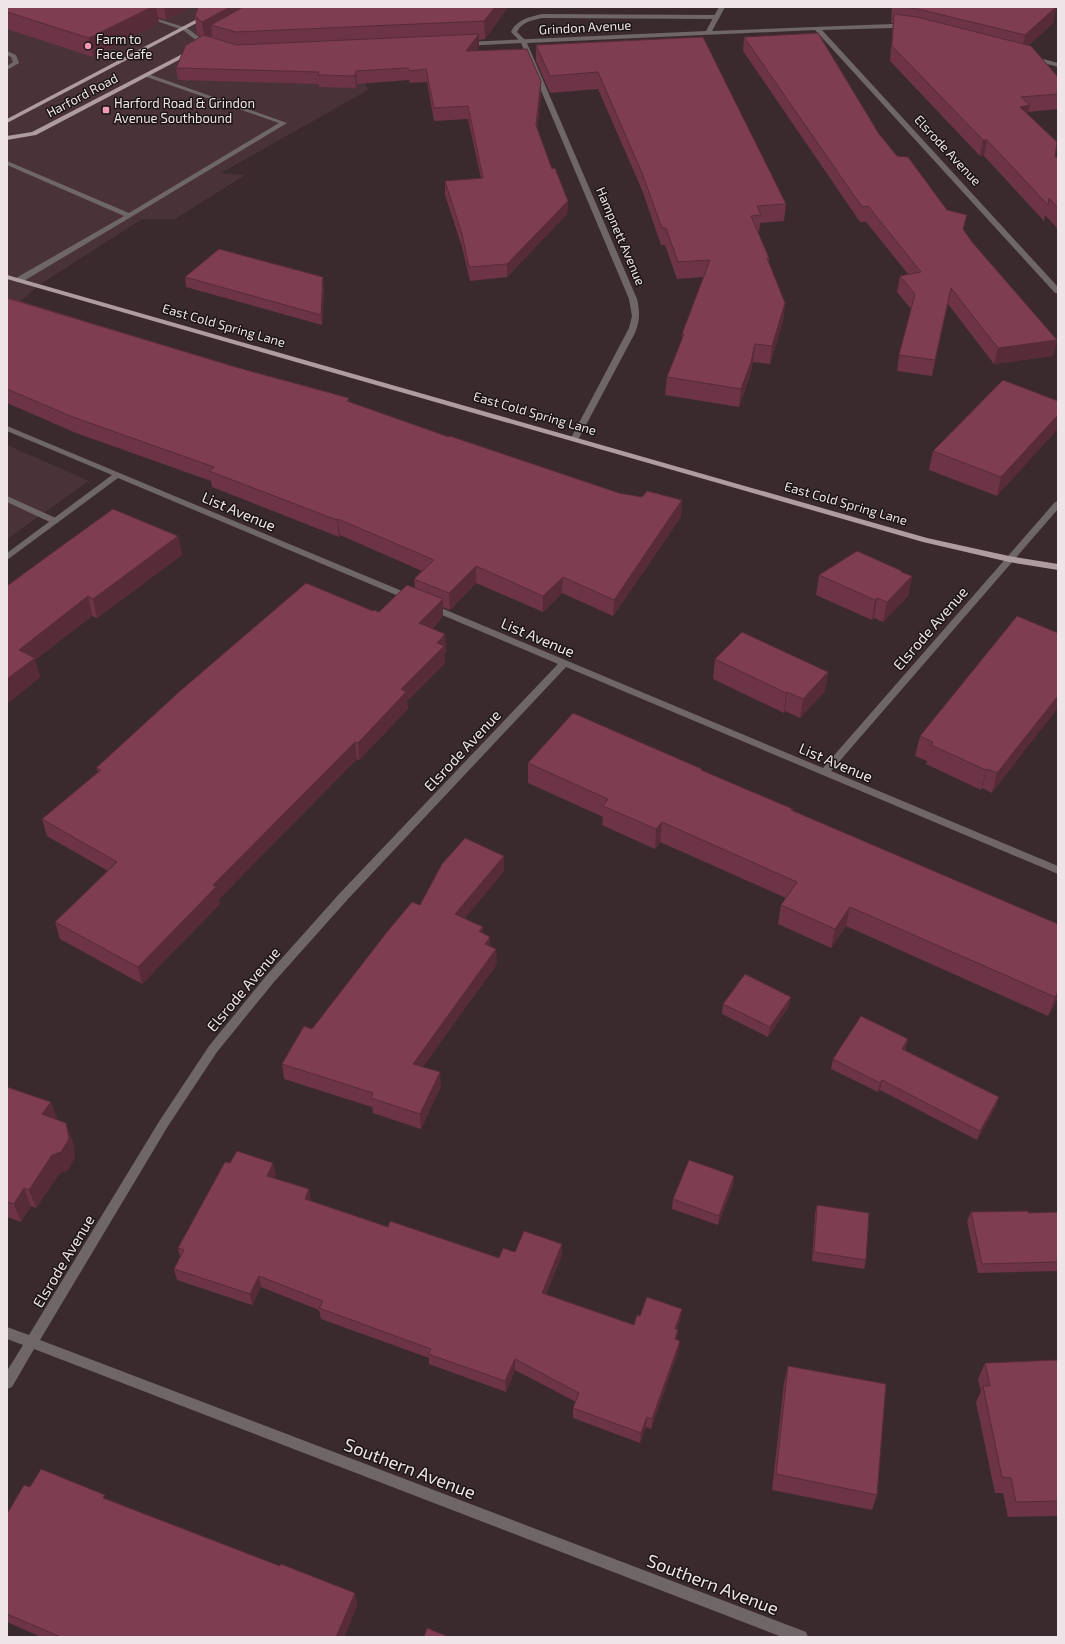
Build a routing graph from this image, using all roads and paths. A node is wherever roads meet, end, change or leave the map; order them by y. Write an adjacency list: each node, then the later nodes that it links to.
1 (224, 7): 7 (main road, Harford Road)
2 (722, 7): 4 (street)
3 (141, 14): 7 (street)
4 (717, 17): 8 (street); 9 (street, Hampnett Avenue)
5 (817, 28): 6 (street, Grindon Avenue); 8 (street, Grindon Avenue); 25 (street, Elsrode Avenue)
6 (915, 28)
7 (184, 29): 10 (street); 19 (main road, Harford Road)
8 (708, 33): 9 (street, Grindon Avenue)
9 (523, 41): 11 (street, Grindon Avenue); 27 (street, Hampnett Avenue)
10 (208, 44): 18 (main road, Harford Road)
11 (460, 44)
12 (7, 53): 17 (street)
13 (1028, 57): 15 (street)
14 (1058, 57): 15 (street)
15 (1051, 63): 16 (street)
16 (1058, 65)
17 (7, 68)
18 (146, 75): 20 (main road, Harford Road); 22 (street)
19 (7, 121)
20 (7, 138)
21 (7, 163): 22 (street)
22 (129, 216): 24 (street)
23 (7, 277): 24 (main road, East Cold Spring Lane)
24 (19, 280): 27 (main road, East Cold Spring Lane)
25 (1058, 291)
26 (7, 428): 28 (street, List Avenue)
27 (575, 438): 33 (main road, East Cold Spring Lane)
28 (118, 474): 31 (street); 35 (street, List Avenue)
29 (7, 499): 31 (street)
30 (1058, 504): 33 (street, Elsrode Avenue)
31 (55, 521): 32 (street)
32 (7, 557)
33 (1009, 559): 34 (main road, East Cold Spring Lane); 36 (street, Elsrode Avenue)
34 (1058, 567)
35 (564, 663): 36 (street, List Avenue); 39 (street, Elsrode Avenue)
36 (825, 772): 37 (street, List Avenue)
37 (1058, 870)
38 (7, 1333): 39 (street, Southern Avenue)
39 (31, 1342): 40 (street, Elsrode Avenue); 41 (street, Southern Avenue)
40 (7, 1383)
41 (801, 1637)

